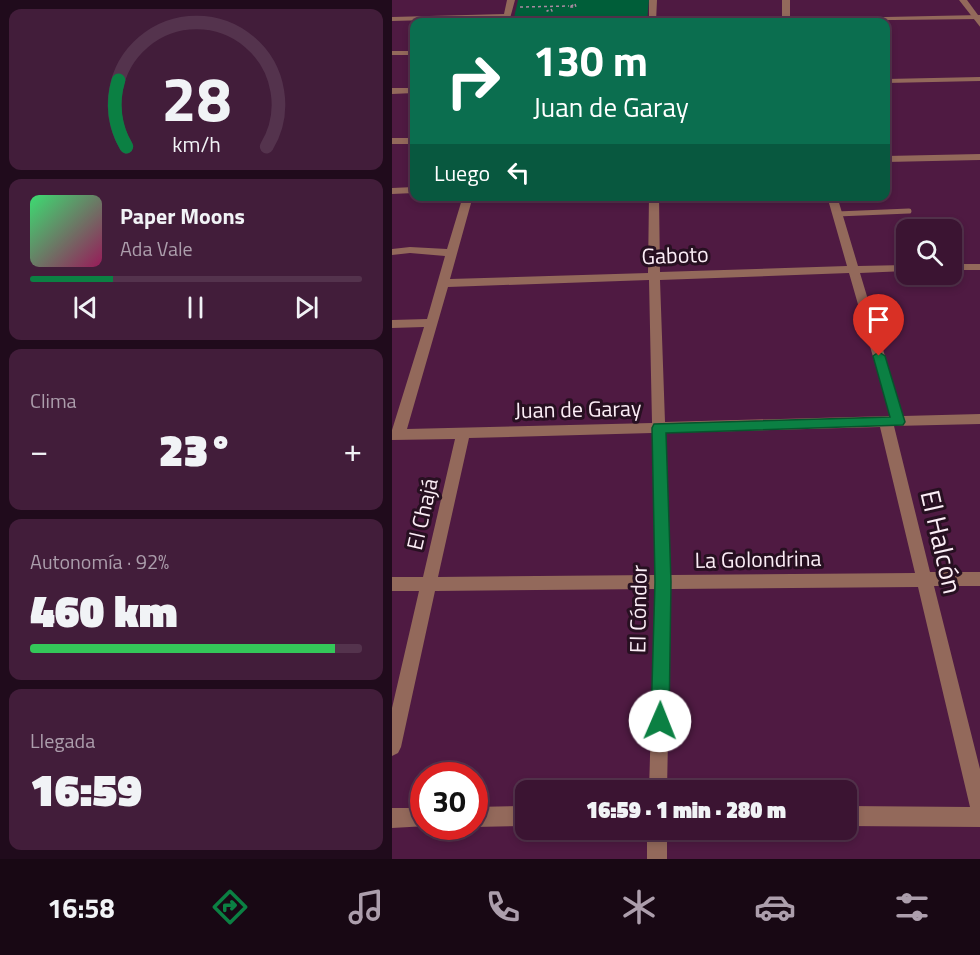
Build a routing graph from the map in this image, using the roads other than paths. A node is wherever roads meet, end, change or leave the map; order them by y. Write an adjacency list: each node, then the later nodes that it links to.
1 (653, 0): 7 (street)
2 (786, 0): 8 (street)
3 (963, 0): 5 (street)
4 (510, 3): 6 (street)
5 (978, 17): 11 (street); 12 (street)
6 (507, 18)
7 (653, 18)
8 (785, 18)
9 (392, 19): 10 (street)
10 (410, 19)
11 (890, 19)
12 (980, 26)
13 (392, 53): 14 (street)
14 (410, 53)
15 (980, 79): 16 (street)
16 (890, 81)
17 (410, 90): 18 (street)
18 (392, 91)
19 (392, 141): 20 (street)
20 (410, 141)
21 (980, 157): 22 (street)
22 (890, 159)
23 (410, 190): 24 (street)
24 (392, 191)
25 (467, 201): 31 (street)
26 (654, 201): 36 (street, El Cóndor)
27 (833, 201): 29 (street, El Halcón)
28 (909, 211): 29 (lane)
29 (837, 214): 35 (street, El Halcón)
30 (392, 252): 31 (street)
31 (452, 253): 37 (street)
32 (962, 267): 33 (street)
33 (980, 267)
34 (896, 268): 35 (street, Gaboto)
35 (853, 269): 36 (street, Gaboto); 41 (street, El Halcón)
36 (654, 275): 37 (street, Gaboto); 42 (street, El Cóndor)
37 (444, 283): 38 (street)
38 (432, 323): 39 (street); 44 (street)
39 (392, 324)
40 (980, 419): 41 (street, Juan de Garay)
41 (892, 422): 42 (street, Juan de Garay); 45 (street, El Halcón)
42 (659, 428): 43 (street, Juan de Garay); 47 (street, El Cóndor)
43 (463, 433): 44 (street, Juan de Garay); 48 (street, El Chajá)
44 (395, 435)
45 (923, 579): 46 (street, La Golondrina); 47 (street, La Golondrina); 52 (street, El Halcón)
46 (980, 579)
47 (663, 582): 48 (street, La Golondrina); 51 (street, El Cóndor)
48 (429, 583): 49 (street, La Golondrina); 50 (street, El Chajá)
49 (392, 584)
50 (392, 747)
51 (658, 780)
52 (980, 815): 54 (street)
53 (515, 816): 55 (street)
54 (857, 816)
55 (488, 817)
56 (392, 818): 57 (street)
57 (410, 818)
58 (657, 840): 59 (street)
59 (657, 859)

